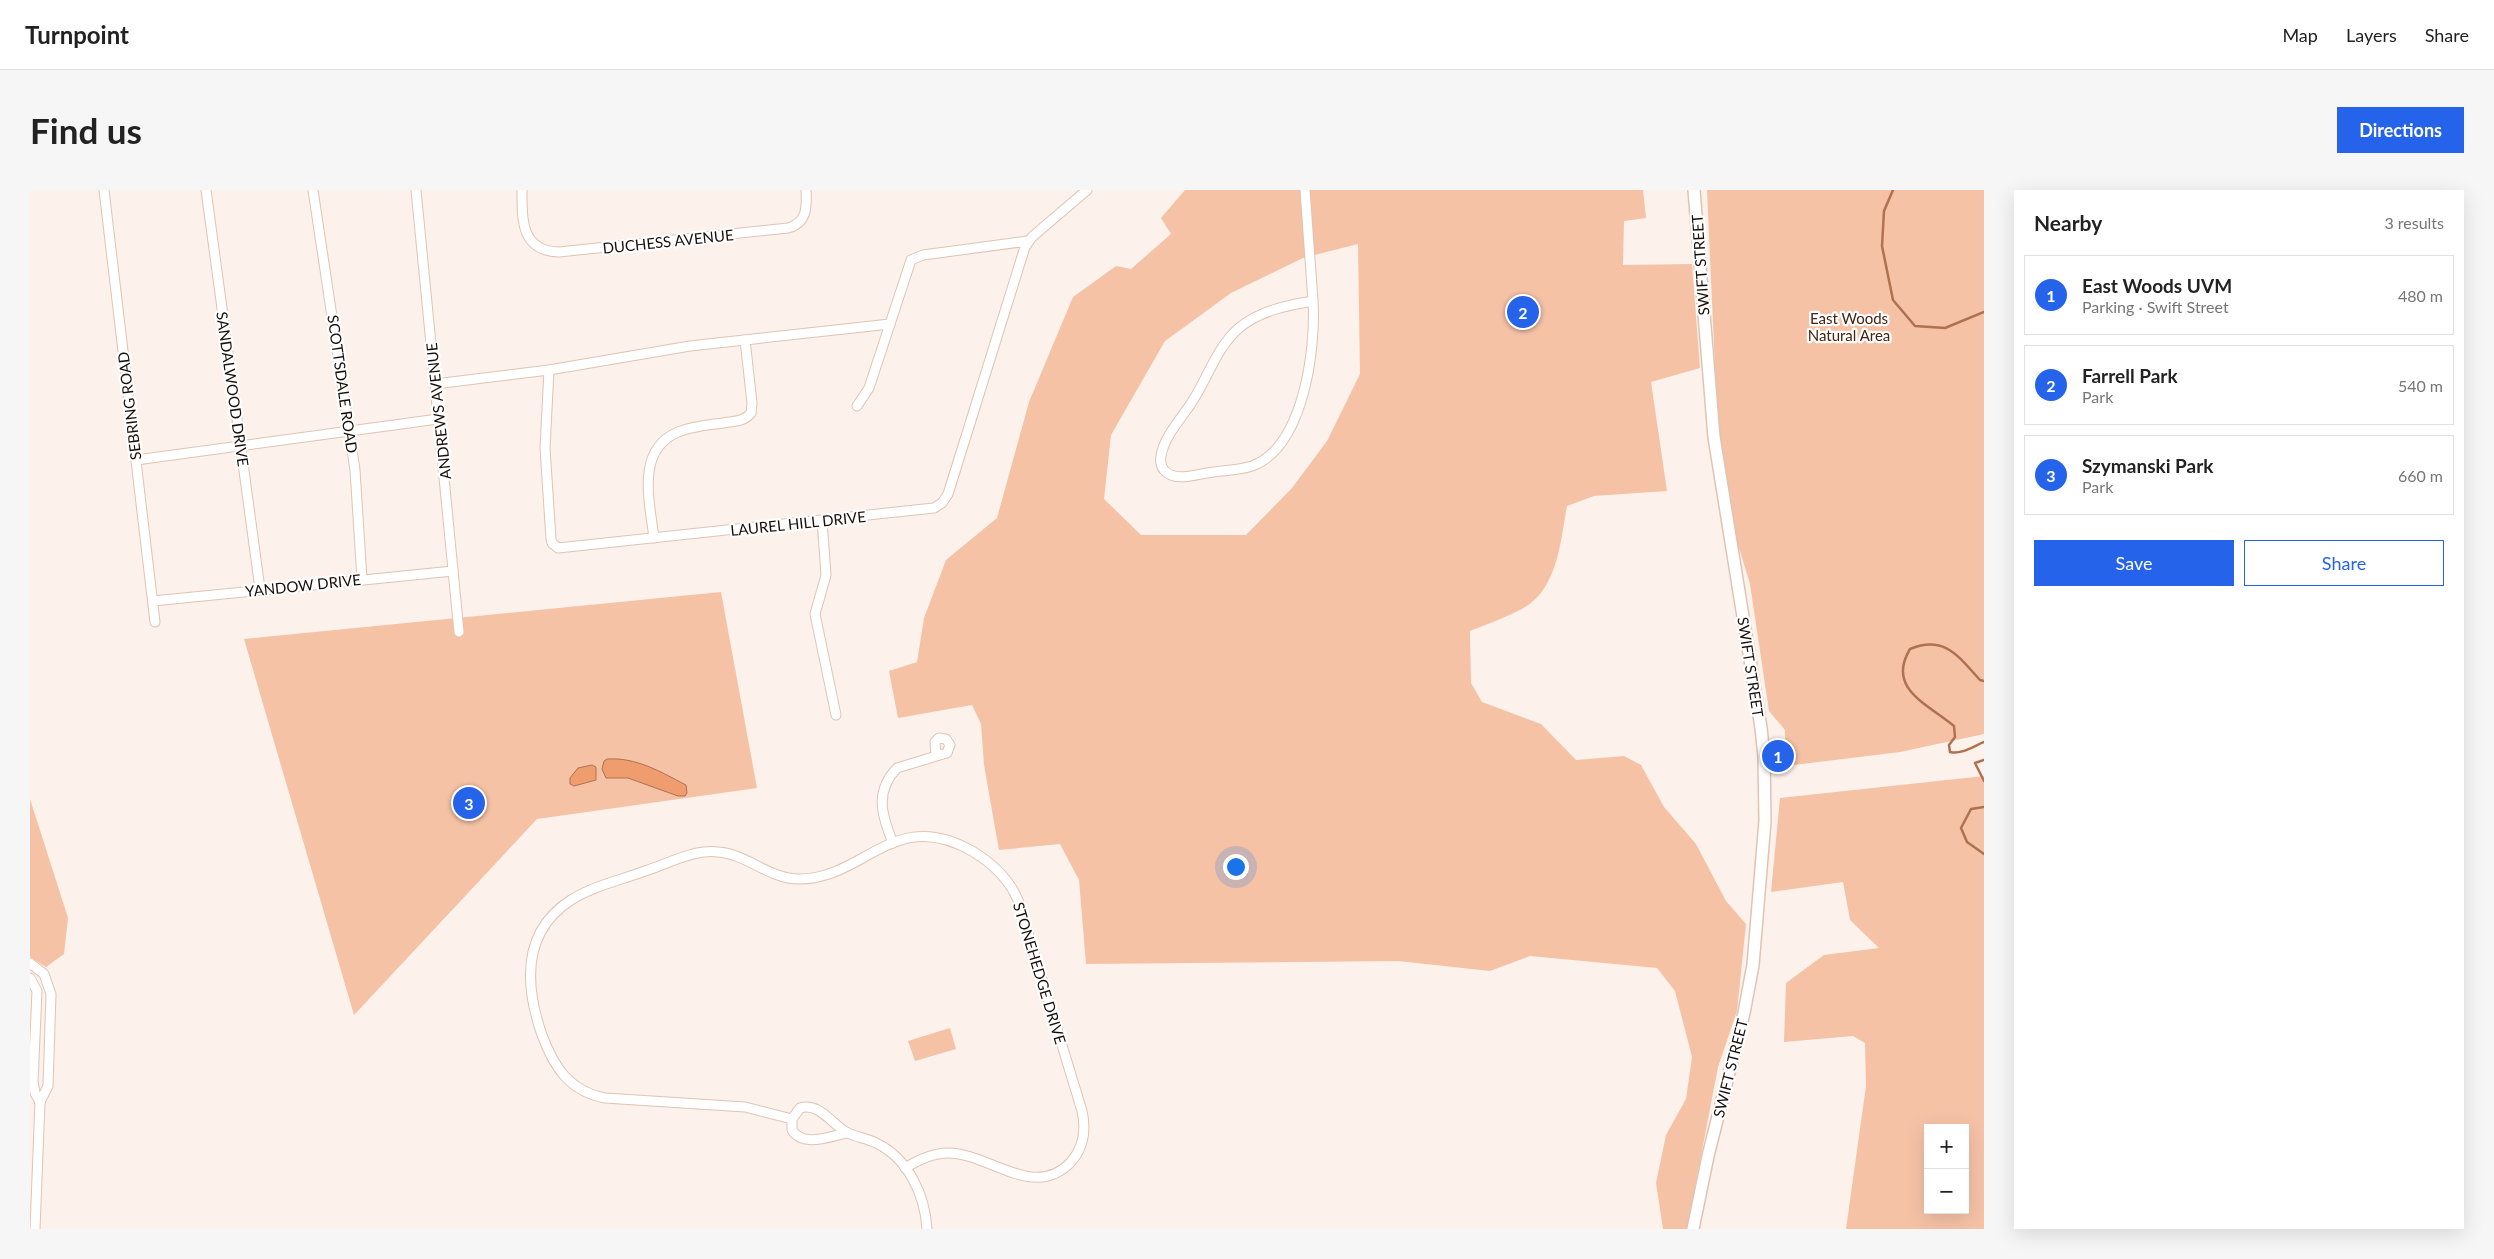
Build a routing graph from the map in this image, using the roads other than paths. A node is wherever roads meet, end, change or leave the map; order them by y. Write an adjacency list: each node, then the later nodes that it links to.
1 (104, 190): 20 (street, SEBRING ROAD)
2 (206, 190): 19 (street, SANDALWOOD DRIVE)
3 (314, 190): 18 (street, SCOTTSDALE ROAD)
4 (416, 190): 15 (street, ANDREWS AVENUE)
5 (522, 190): 6 (street, DUCHESS AVENUE)
6 (806, 190)
7 (1087, 190): 10 (street)
8 (1305, 190): 11 (street)
9 (1694, 190): 41 (street, SWIFT STREET)
10 (1028, 241): 12 (street); 21 (street, LAUREL HILL DRIVE)
11 (1313, 301): 11 (street)
12 (890, 324): 13 (street); 16 (street)
13 (745, 340): 14 (street); 22 (street)
14 (549, 370): 15 (street); 22 (street, LAUREL HILL DRIVE)
15 (435, 384): 17 (street, ANDREWS AVENUE)
16 (856, 406)
17 (438, 419): 18 (street); 23 (street, ANDREWS AVENUE)
18 (350, 431): 19 (street); 24 (street, SCOTTSDALE ROAD)
19 (241, 446): 20 (street); 25 (street, SANDALWOOD DRIVE)
20 (136, 460): 26 (street, SEBRING ROAD)
21 (822, 520): 22 (street, LAUREL HILL DRIVE); 29 (street)
22 (654, 538)
23 (453, 570): 24 (street, YANDOW DRIVE); 28 (street, ANDREWS AVENUE)
24 (362, 579): 25 (street, YANDOW DRIVE)
25 (260, 589): 26 (street, YANDOW DRIVE)
26 (153, 601): 27 (street, SEBRING ROAD)
27 (155, 622)
28 (459, 632)
29 (836, 715)
30 (936, 756): 31 (street)
31 (893, 843): 36 (street, STONEHEDGE DRIVE); 38 (street, STONEHEDGE DRIVE)
32 (30, 963): 35 (street)
33 (30, 978): 35 (street)
34 (30, 1098): 35 (street)
35 (40, 1102): 39 (street)
36 (792, 1119): 37 (street); 37 (street)
37 (847, 1133): 38 (street)
38 (905, 1168): 40 (street)
39 (35, 1229)
40 (927, 1229)
41 (1693, 1229)

